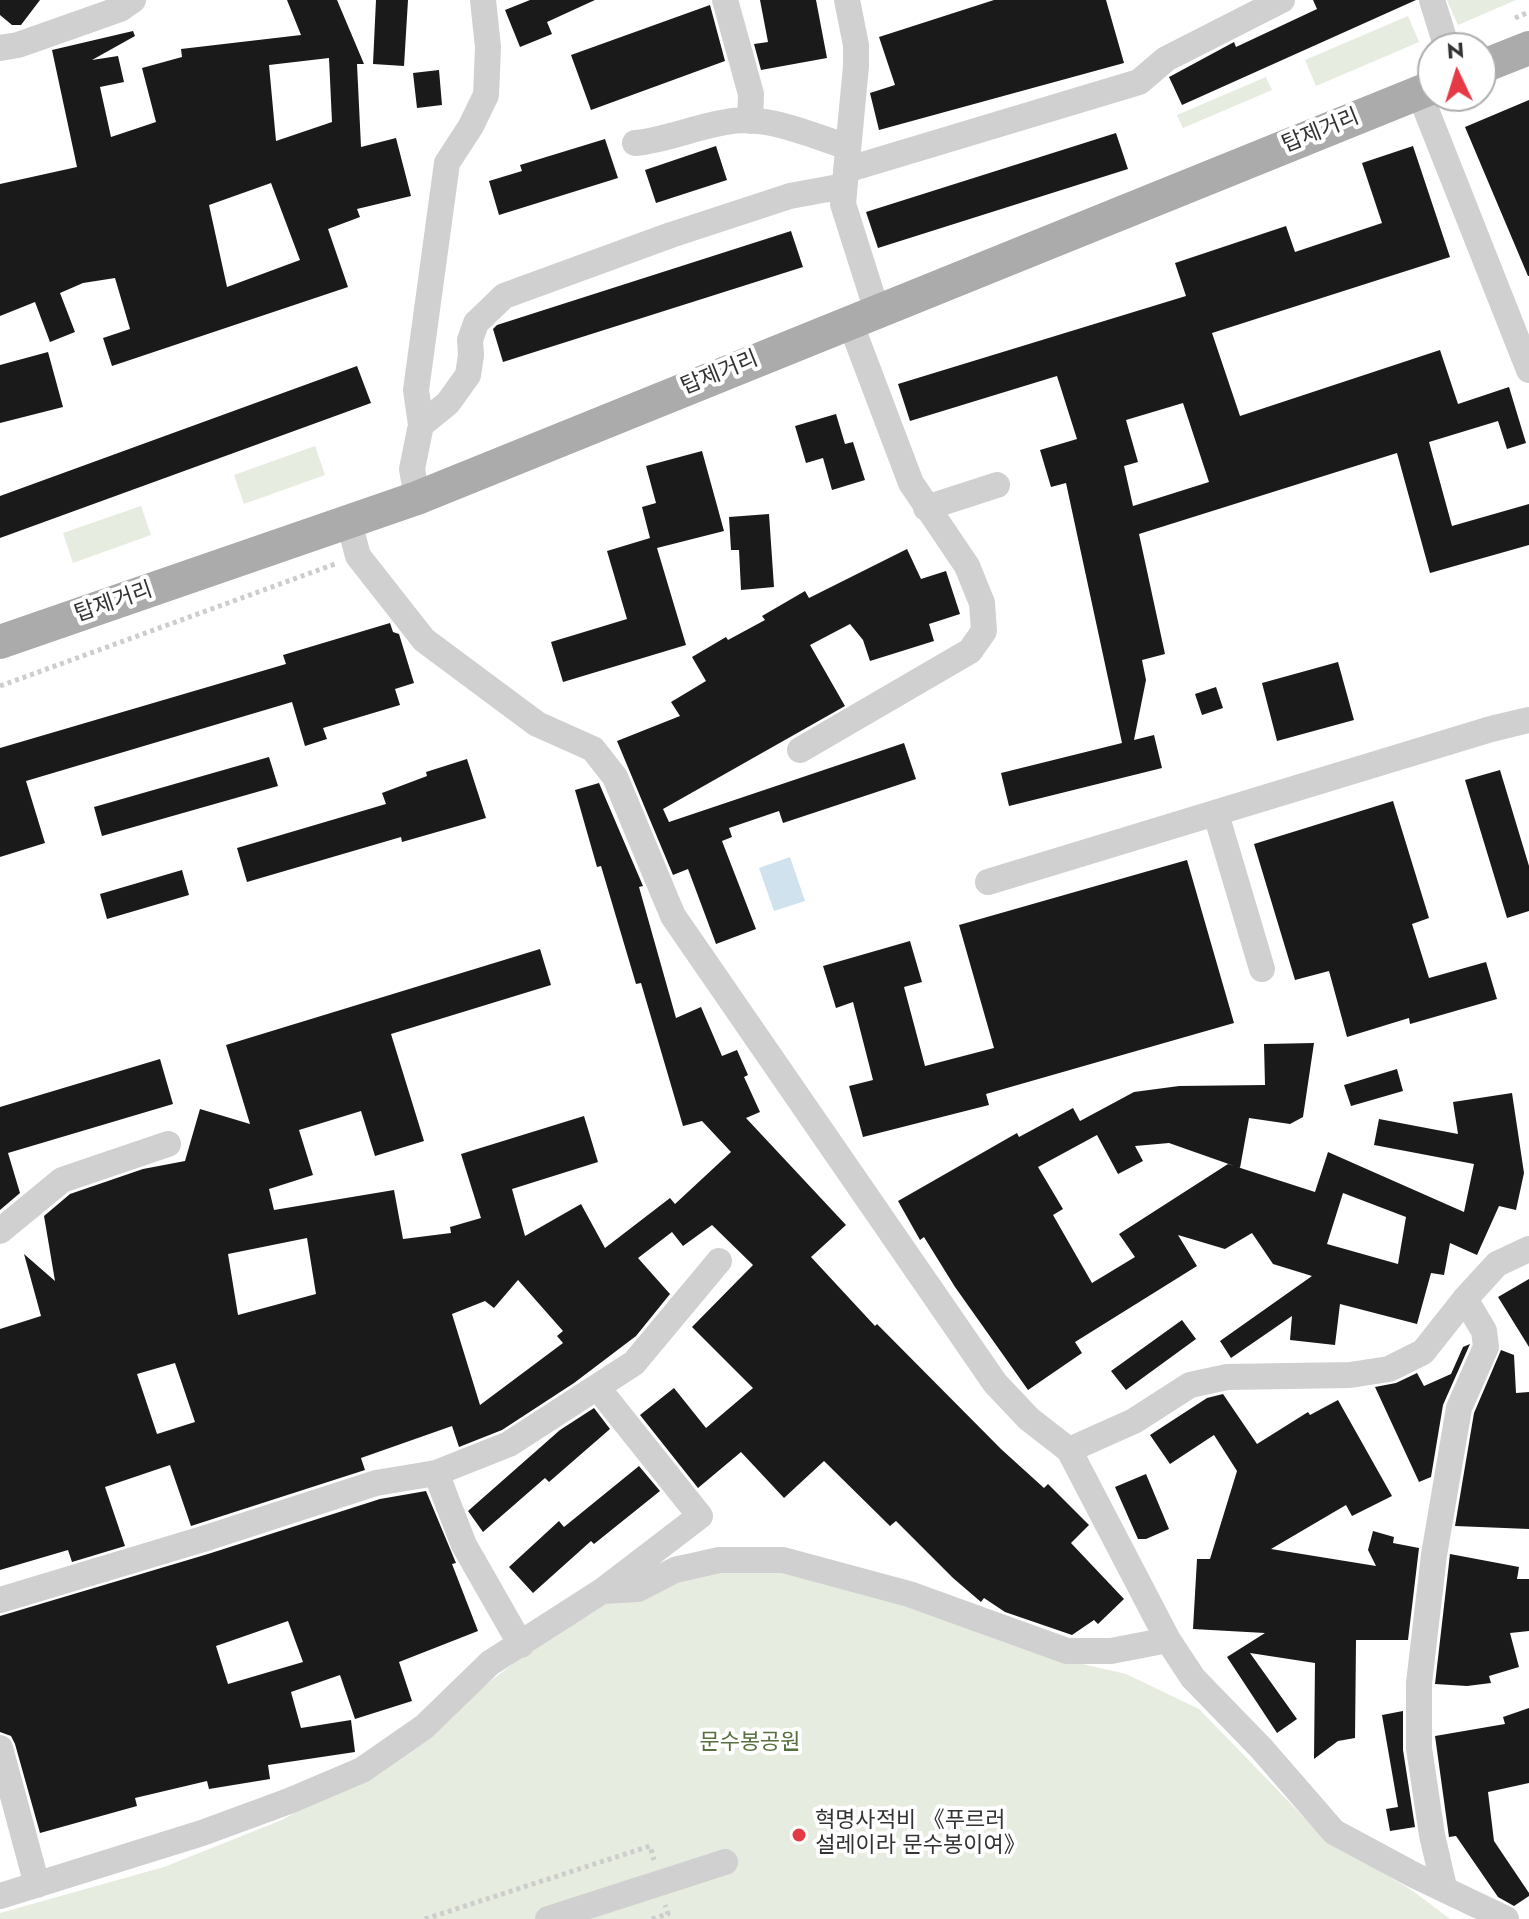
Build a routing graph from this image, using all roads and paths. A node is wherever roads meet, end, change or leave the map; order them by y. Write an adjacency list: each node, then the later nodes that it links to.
1 (133, 0): 8 (street)
2 (483, 0): 18 (street)
3 (725, 0): 13 (street)
4 (847, 0): 15 (street)
5 (1282, 0): 15 (street)
6 (1432, 0): 7 (street)
7 (1442, 32)
8 (0, 48)
9 (1529, 48): 10 (main road)
10 (1497, 61)
11 (1417, 94): 16 (main road, 탑제거리)
12 (1434, 112): 17 (street)
13 (750, 121): 14 (street); 15 (street)
14 (635, 143)
15 (846, 168): 16 (street); 18 (street)
16 (864, 316): 20 (main road, 탑제거리); 21 (street)
17 (1529, 370)
18 (421, 425): 20 (street)
19 (997, 485): 21 (street)
20 (417, 498): 22 (main road, 탑제거리)
21 (926, 508): 25 (street)
22 (349, 522): 23 (main road, 탑제거리); 35 (street)
23 (0, 642)
24 (1529, 720): 26 (street)
25 (800, 750)
26 (1216, 814): 27 (street); 28 (street)
27 (988, 882)
28 (1262, 969)
29 (168, 1144): 30 (street)
30 (0, 1231)
31 (1529, 1249): 33 (street)
32 (719, 1261): 34 (street)
33 (1465, 1299): 35 (street); 45 (street)
34 (597, 1387): 36 (street); 37 (street)
35 (1069, 1450): 39 (street)
36 (436, 1473): 38 (street); 40 (street)
37 (602, 1591): 39 (street); 40 (street)
38 (0, 1600)
39 (1168, 1640): 45 (street)
40 (521, 1645): 44 (street)
41 (0, 1748): 44 (street)
42 (725, 1862): 43 (street)
43 (659, 1883): 47 (path); 48 (street)
44 (37, 1885): 46 (street)
45 (1444, 1887): 49 (street)
46 (0, 1896)
47 (425, 1919)
48 (548, 1919)
49 (1506, 1919)

